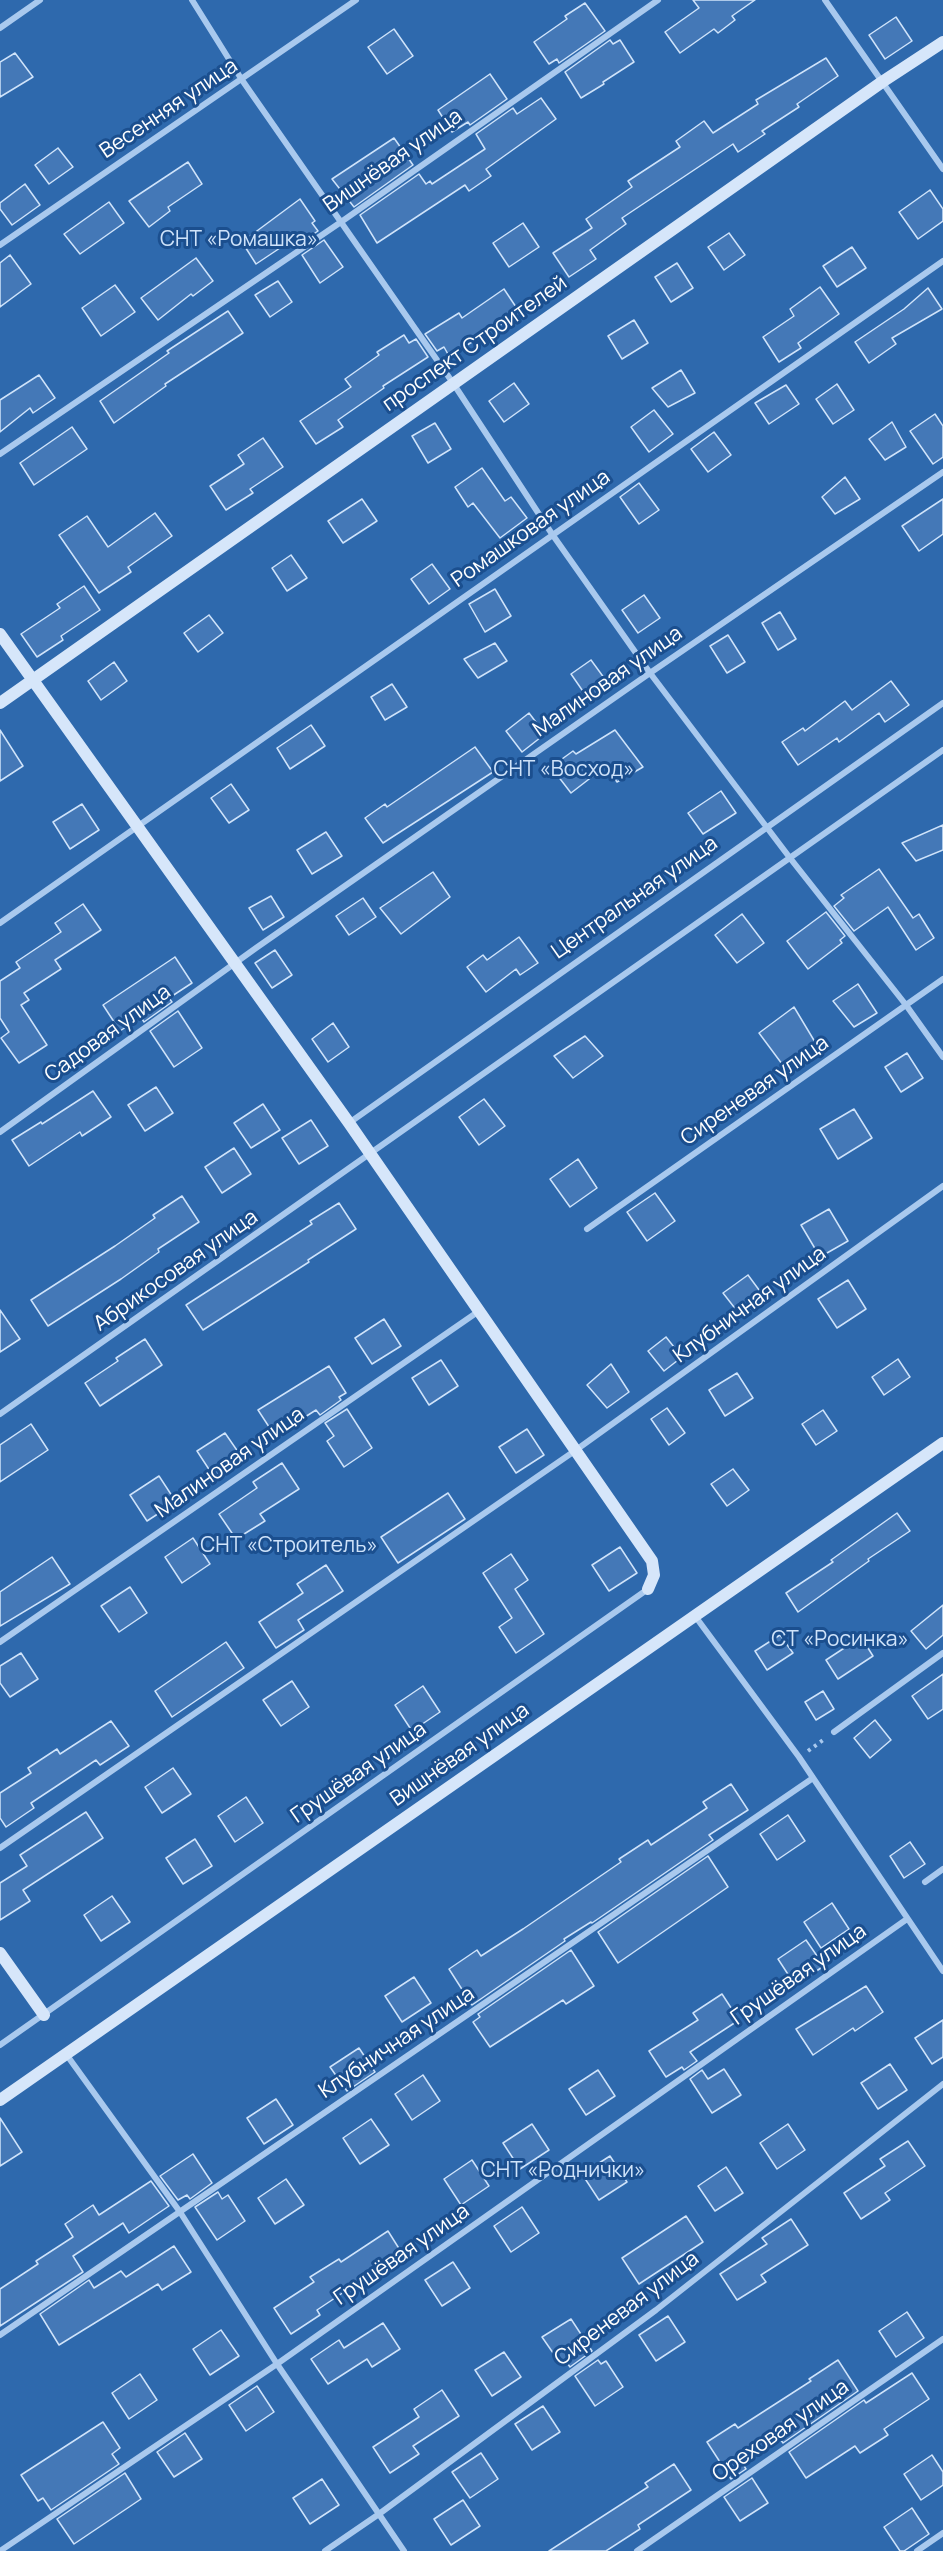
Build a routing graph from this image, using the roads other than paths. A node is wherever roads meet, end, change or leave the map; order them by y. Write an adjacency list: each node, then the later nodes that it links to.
1 (40, 0): 6 (street)
2 (192, 0): 8 (street)
3 (356, 0): 8 (street, Весенняя улица)
4 (658, 0): 11 (street, Вишнёвая улица)
5 (825, 0): 9 (street)
6 (0, 28)
7 (943, 42): 9 (street, проспект Строителей)
8 (242, 80): 11 (street); 12 (street, Весенняя улица)
9 (882, 82): 10 (street); 14 (street, проспект Строителей)
10 (943, 169)
11 (341, 222): 14 (street); 15 (street, Вишнёвая улица)
12 (0, 245)
13 (943, 261): 17 (street, Ромашковая улица)
14 (453, 383): 17 (street); 20 (street, проспект Строителей)
15 (0, 454)
16 (943, 472): 19 (street, Малиновая улица)
17 (552, 534): 19 (street); 24 (street, Ромашковая улица)
18 (0, 634): 20 (street)
19 (650, 673): 25 (street); 28 (street, Малиновая улица)
20 (32, 680): 21 (street); 24 (street)
21 (0, 703)
22 (943, 703): 25 (street, Центральная улица)
23 (943, 750): 26 (street)
24 (139, 826): 27 (street); 28 (street)
25 (768, 828): 26 (street); 32 (street, Центральная улица)
26 (790, 858): 30 (street); 34 (street)
27 (0, 923)
28 (236, 963): 32 (street); 33 (street, Садовая улица)
29 (943, 979): 30 (street, Сиреневая улица)
30 (906, 1005): 31 (street); 36 (street, Сиреневая улица)
31 (943, 1056)
32 (349, 1123): 34 (street)
33 (0, 1132)
34 (371, 1155): 37 (street); 38 (street, Абрикосовая улица)
35 (943, 1186): 40 (street, Клубничная улица)
36 (587, 1229)
37 (478, 1311): 40 (street); 43 (street, Малиновая улица)
38 (0, 1414)
39 (943, 1443): 42 (street, Вишнёвая улица)
40 (576, 1450): 41 (street); 47 (street)
41 (648, 1589): 53 (street, Грушёвая улица)
42 (694, 1616): 46 (street); 55 (street, Вишнёвая улица)
43 (0, 1642)
44 (943, 1653): 45 (street)
45 (834, 1732)
46 (813, 1778): 50 (street); 58 (street, Клубничная улица)
47 (0, 1848)
48 (943, 1869): 49 (street)
49 (925, 1882)
50 (907, 1919): 52 (street); 61 (street, Грушёвая улица)
51 (0, 1953): 53 (street)
52 (943, 1971)
53 (44, 2015): 54 (street, Грушёвая улица)
54 (0, 2045)
55 (66, 2053): 57 (street, Вишнёвая улица); 58 (street)
56 (943, 2084): 62 (street, Сиреневая улица)
57 (0, 2100)
58 (180, 2212): 59 (street, Клубничная улица); 61 (street)
59 (0, 2336)
60 (943, 2339): 67 (street, Ореховая улица)
61 (277, 2364): 62 (street); 64 (street, Грушёвая улица)
62 (379, 2514): 65 (street, Сиреневая улица); 66 (street)
63 (943, 2533): 68 (street)
64 (0, 2551)
65 (325, 2551)
66 (404, 2551)
67 (638, 2551)
68 (917, 2551)

